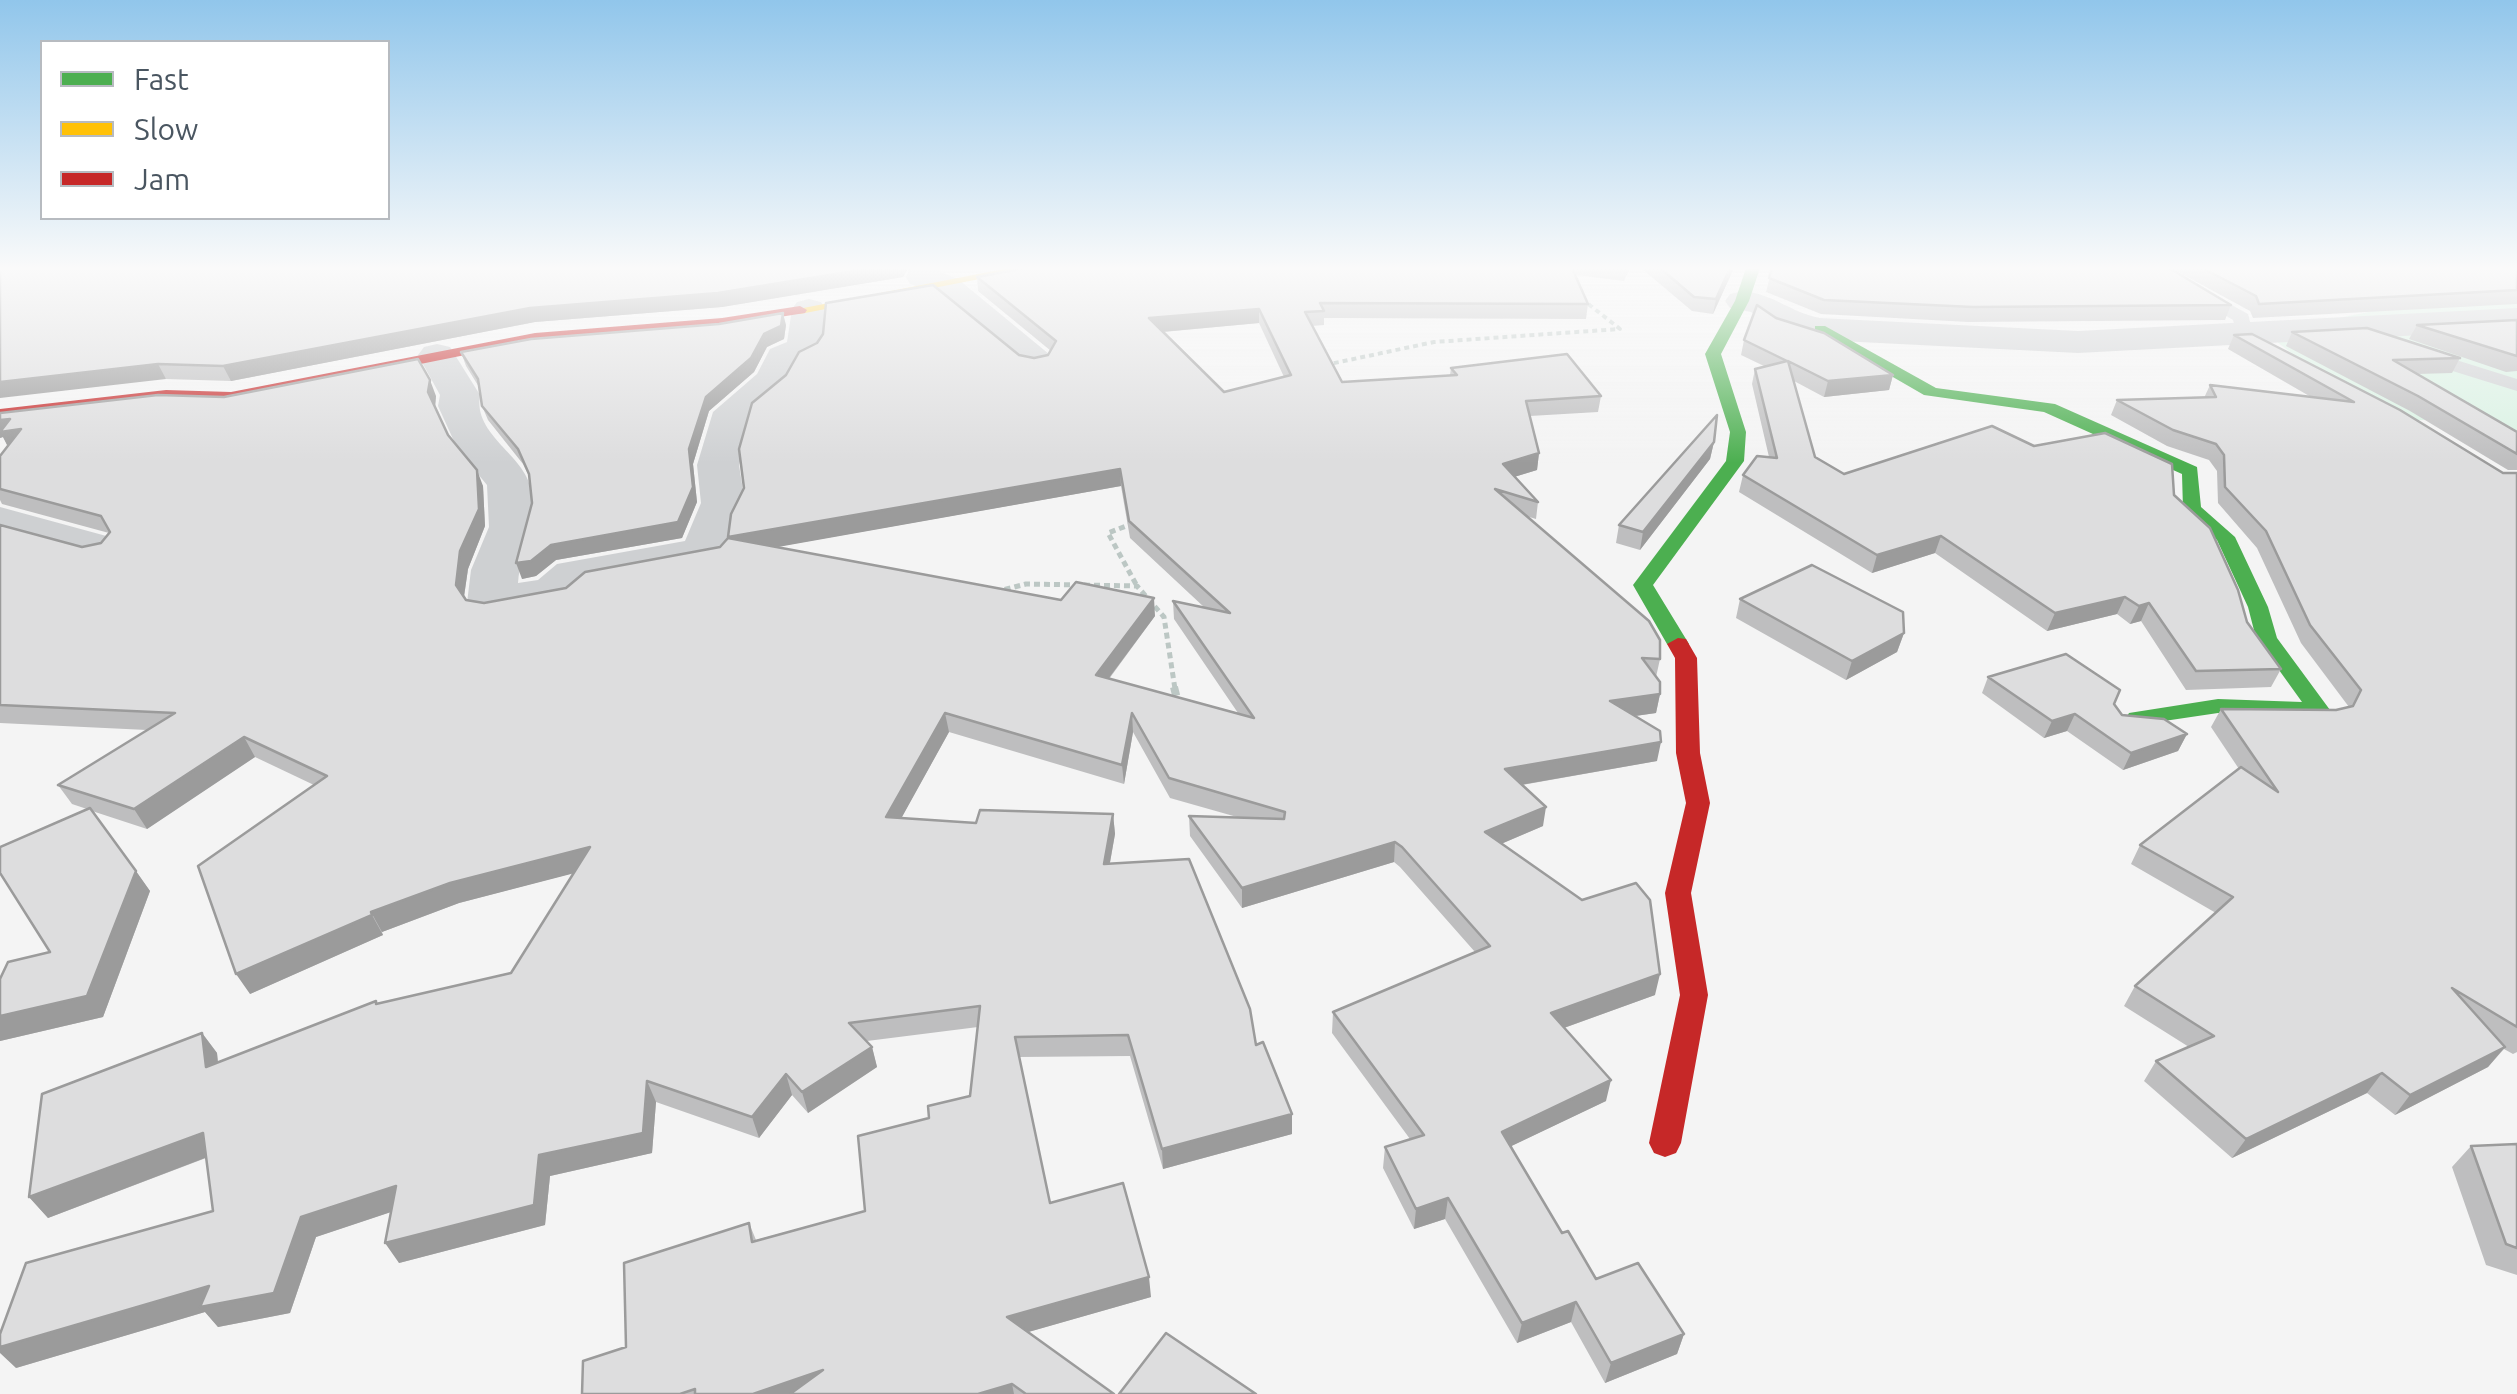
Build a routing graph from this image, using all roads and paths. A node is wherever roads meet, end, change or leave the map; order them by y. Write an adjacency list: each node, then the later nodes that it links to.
1 (565, 333): 12 (street)
2 (806, 333): 12 (street)
3 (1004, 333): 13 (street)
4 (1562, 333): 14 (path)
5 (1723, 333): 24 (street)
6 (1829, 333): 23 (street)
7 (1900, 333): 10 (street)
8 (2281, 333): 10 (street)
9 (2360, 333): 15 (lane)
10 (2244, 336): 11 (lane)
11 (2279, 354)
12 (437, 355): 16 (street)
13 (1036, 359)
14 (1322, 366)
15 (2517, 385)
16 (0, 414)
17 (1140, 520): 20 (path)
18 (0, 521): 19 (street)
19 (93, 547)
20 (1137, 586): 21 (path); 22 (path)
21 (992, 593)
22 (1178, 704)
23 (2137, 718)
24 (1665, 1143)

